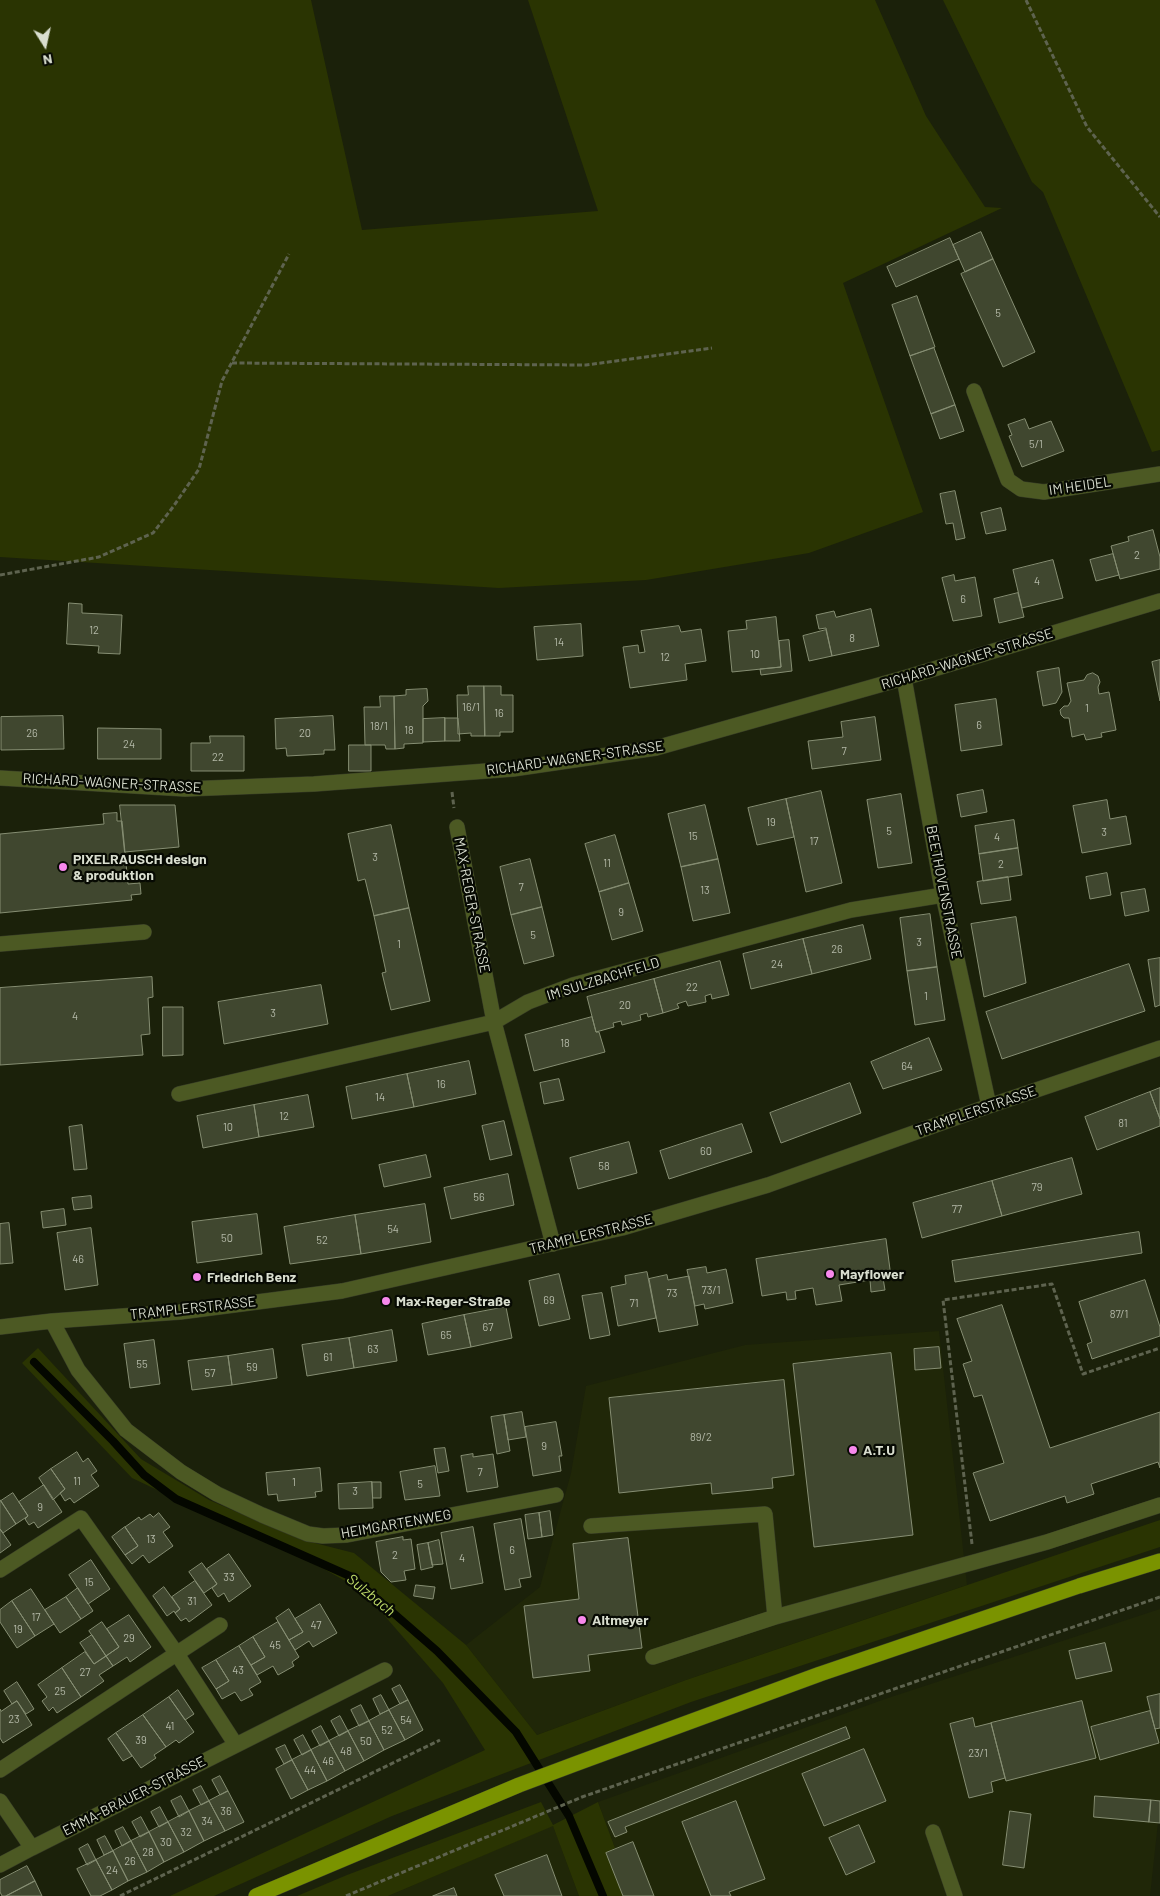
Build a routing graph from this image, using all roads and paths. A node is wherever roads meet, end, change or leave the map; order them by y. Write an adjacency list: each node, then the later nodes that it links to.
1 (1026, 0): 2 (path)
2 (1160, 217)
3 (289, 254): 5 (path)
4 (712, 348): 5 (path)
5 (232, 363): 8 (path)
6 (974, 391): 7 (street, IM HEIDEL)
7 (1160, 474)
8 (0, 575)
9 (1160, 601): 10 (street, RICHARD-WAGNER-STRASSE)
10 (904, 678): 11 (street, RICHARD-WAGNER-STRASSE); 14 (street, BEETHOVENSTRASSE)
11 (448, 774): 12 (street, RICHARD-WAGNER-STRASSE); 13 (path)
12 (0, 778)
13 (457, 827): 17 (street, MAX-REGER-STRASSE)
14 (943, 895): 17 (street, IM SULZBACHFELD); 20 (street, BEETHOVENSTRASSE)
15 (144, 932): 16 (street)
16 (0, 944)
17 (494, 1022): 19 (street, IM SULZBACHFELD); 21 (street, MAX-REGER-STRASSE)
18 (1160, 1048): 20 (street, TRAMPLERSTRASSE)
19 (179, 1094)
20 (989, 1106): 21 (street, TRAMPLERSTRASSE)
21 (553, 1244): 22 (street, TRAMPLERSTRASSE)
22 (52, 1321): 23 (street, TRAMPLERSTRASSE); 25 (street, HEIMGARTENWEG)
23 (0, 1327)
24 (1160, 1348): 28 (path)
25 (556, 1495)
26 (1160, 1505): 28 (street)
27 (592, 1526): 32 (street)
28 (974, 1561): 32 (street)
29 (1160, 1561): 45 (main road)
30 (0, 1570): 34 (street)
31 (1160, 1597): 46 (path)
32 (775, 1617): 35 (street)
33 (220, 1625): 34 (street)
34 (177, 1654): 38 (street); 39 (street)
35 (653, 1657)
36 (385, 1670): 38 (street, EMMA-BRAUER-STRASSE)
37 (440, 1740): 44 (path)
38 (236, 1745): 42 (street, EMMA-BRAUER-STRASSE)
39 (0, 1770)
40 (0, 1800): 42 (street)
41 (933, 1832): 47 (street)
42 (32, 1848): 43 (street, EMMA-BRAUER-STRASSE)
43 (0, 1866)
44 (120, 1896)
45 (256, 1896)
46 (346, 1896)
47 (955, 1896)

